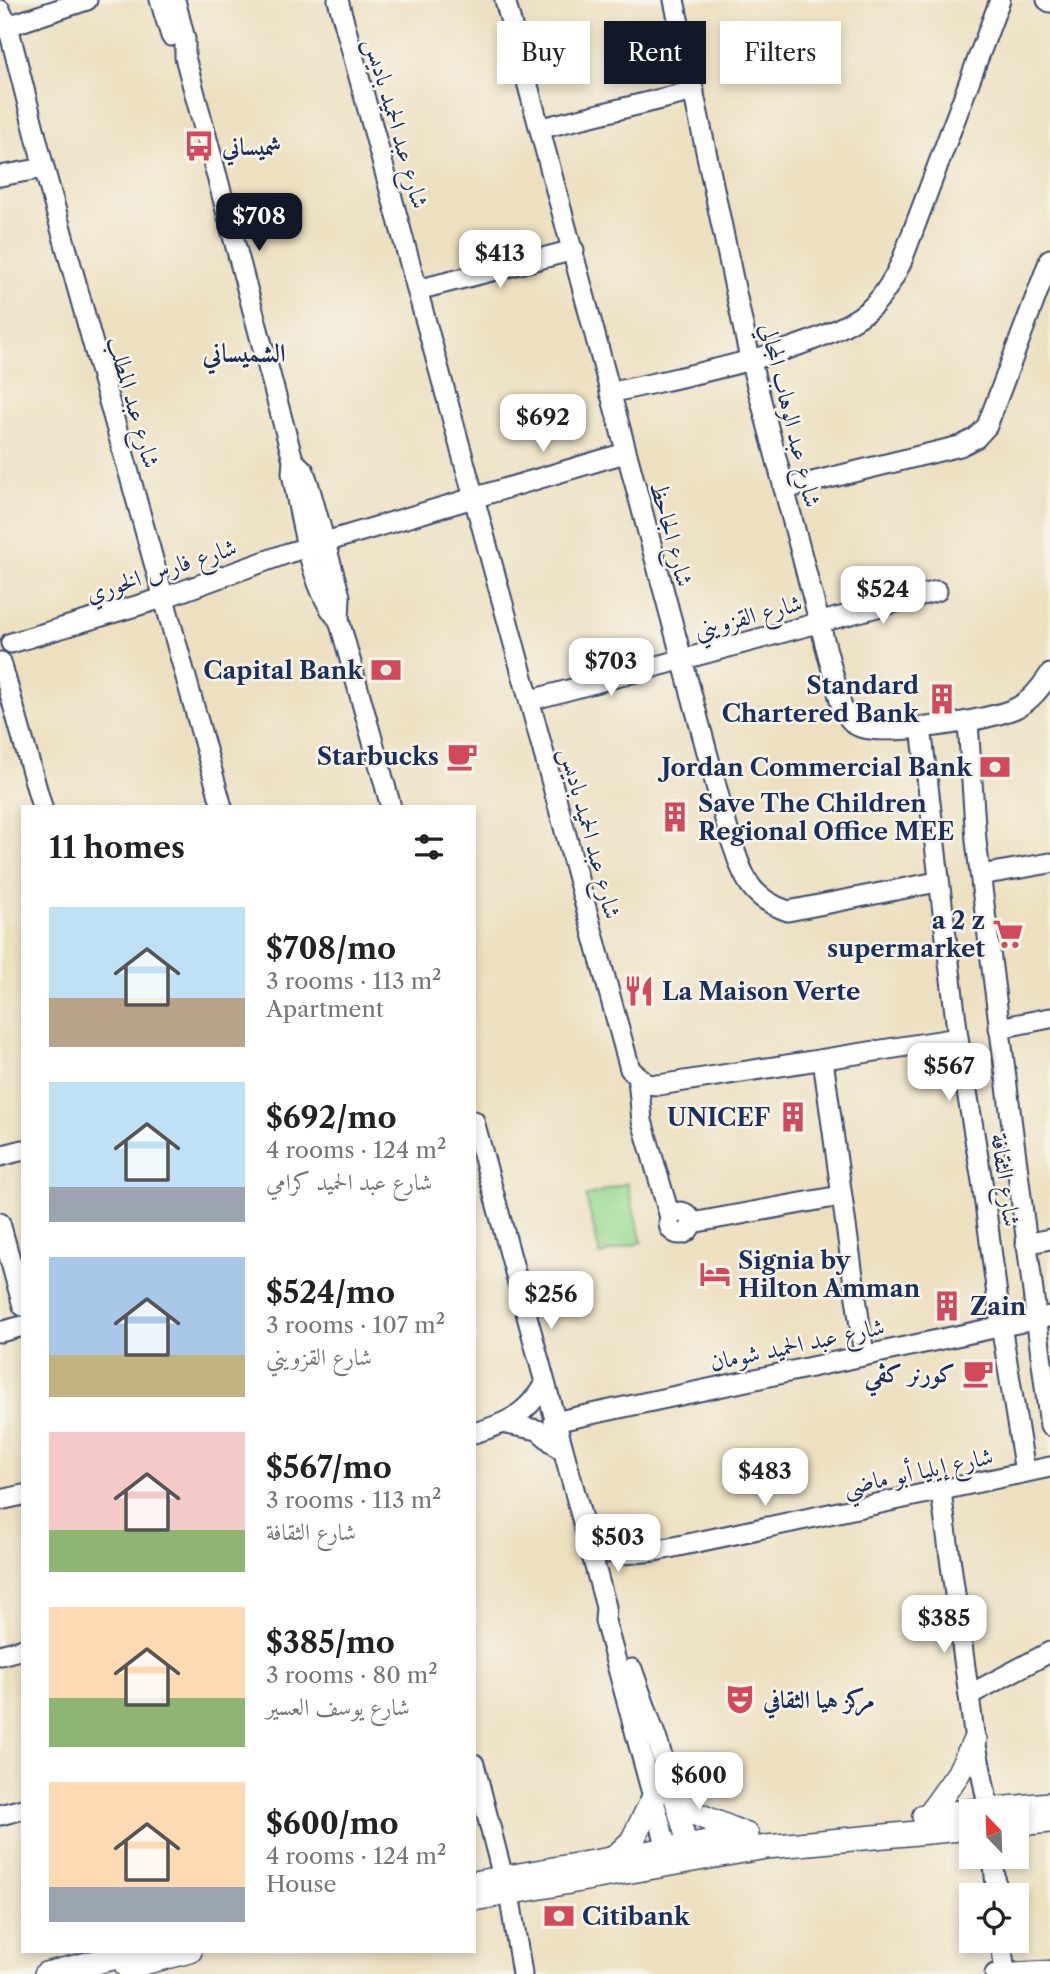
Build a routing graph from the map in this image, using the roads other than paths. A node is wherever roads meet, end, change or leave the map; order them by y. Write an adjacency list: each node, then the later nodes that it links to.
1 (87, 0): 8 (street)
2 (160, 0): 9 (street)
3 (175, 0): 9 (street)
4 (338, 0): 16 (street, شارع عبد الحميد باديس)
5 (505, 0): 11 (street, شارع الجاحظ)
6 (674, 0): 10 (street, شارع عبد الوهاب المجالي)
7 (1000, 0): 17 (street)
8 (4, 18): 12 (street, شارع عبد المطلب)
9 (185, 57): 22 (street)
10 (694, 92): 11 (street); 17 (street, شارع عبد الوهاب المجالي)
11 (542, 128): 14 (street, شارع الجاحظ)
12 (44, 168): 13 (street); 24 (street, شارع عبد المطلب)
13 (0, 176)
14 (574, 250): 16 (street); 18 (street, شارع الجاحظ)
15 (1050, 259): 20 (street)
16 (417, 290): 21 (street, شارع عبد الحميد باديس)
17 (750, 359): 18 (street); 20 (street, شارع عبد الوهاب المجالي)
18 (610, 393): 19 (street, شارع الجاحظ)
19 (625, 453): 21 (street, شارع فارس الخوري); 27 (street, شارع الجاحظ)
20 (784, 489): 25 (street, شارع عبد الوهاب المجالي)
21 (475, 498): 22 (street, شارع فارس الخوري); 30 (street, شارع عبد الحميد باديس)
22 (317, 544): 24 (street, شارع فارس الخوري); 35 (street)
23 (937, 591): 25 (street, شارع القزويني)
24 (163, 598): 26 (street, شارع فارس الخوري); 34 (street, شارع عبد المطلب)
25 (819, 622): 27 (street, شارع القزويني); 32 (street, شارع عبد الوهاب المجالي)
26 (6, 638): 28 (street)
27 (681, 658): 30 (street, شارع القزويني); 38 (street, شارع الجاحظ)
28 (1, 662): 33 (street)
29 (1050, 674): 31 (street, شارع عبد الوهاب المجالي)
30 (531, 700): 43 (street, شارع عبد الحميد باديس)
31 (968, 722): 32 (street, شارع عبد الوهاب المجالي); 37 (street, شارع الثقافة)
32 (921, 727): 38 (street, شارع الثقافة)
33 (41, 805)
34 (221, 805)
35 (390, 805)
36 (1050, 863): 37 (street)
37 (981, 875): 40 (street, شارع الثقافة)
38 (937, 882): 41 (street, شارع الثقافة)
39 (1050, 1018): 40 (street)
40 (999, 1028): 50 (street, شارع الثقافة)
41 (958, 1038): 42 (street); 53 (street, شارع الثقافة)
42 (823, 1060): 43 (street); 47 (street)
43 (638, 1078): 47 (street)
44 (476, 1129): 57 (street)
45 (21, 1151): 46 (street)
46 (0, 1156)
47 (840, 1196): 56 (street)
48 (0, 1223): 51 (street)
49 (1050, 1239): 50 (street)
50 (1026, 1244): 52 (street, شارع الثقافة)
51 (21, 1299)
52 (1043, 1318): 53 (street, شارع عبد الحميد شومان); 60 (street, شارع الثقافة)
53 (1001, 1325): 56 (street, شارع عبد الحميد شومان); 64 (street, شارع الثقافة)
54 (21, 1327): 55 (street)
55 (0, 1332)
56 (864, 1355): 58 (street, شارع عبد الحميد شومان)
57 (544, 1385): 58 (street); 59 (street)
58 (554, 1422): 62 (street)
59 (506, 1424): 61 (street); 62 (street)
60 (1050, 1426)
61 (476, 1432)
62 (561, 1450): 68 (street)
63 (1050, 1467): 64 (street, شارع إيليا أبو ماضي)
64 (1025, 1472): 65 (street, شارع إيليا أبو ماضي)
65 (941, 1492): 68 (street, شارع إيليا أبو ماضي); 72 (street)
66 (21, 1495): 67 (street)
67 (0, 1500)
68 (590, 1551): 75 (street)
69 (21, 1650): 71 (street)
70 (1050, 1652): 72 (street)
71 (0, 1655)
72 (969, 1695): 73 (street)
73 (975, 1740): 76 (street); 82 (main road)
74 (476, 1772): 90 (street)
75 (663, 1793): 86 (main road); 87 (street); 88 (main road)
76 (979, 1799)
77 (1050, 1804): 78 (main road)
78 (1029, 1806)
79 (21, 1810): 81 (street)
80 (959, 1813): 82 (main road)
81 (0, 1815)
82 (929, 1816): 86 (main road)
83 (1050, 1821): 84 (main road)
84 (1029, 1823)
85 (959, 1829): 87 (main road)
86 (748, 1835): 87 (main road)
87 (680, 1854): 88 (main road); 90 (main road)
88 (615, 1857): 90 (main road)
89 (476, 1883): 90 (main road)
90 (506, 1885): 91 (main road); 98 (street)
91 (476, 1898)
92 (134, 1953): 96 (main road)
93 (182, 1953): 97 (main road)
94 (1001, 1953): 99 (street)
95 (1050, 1972): 99 (street)
96 (46, 1974)
97 (96, 1974)
98 (522, 1974)
99 (1001, 1974)

